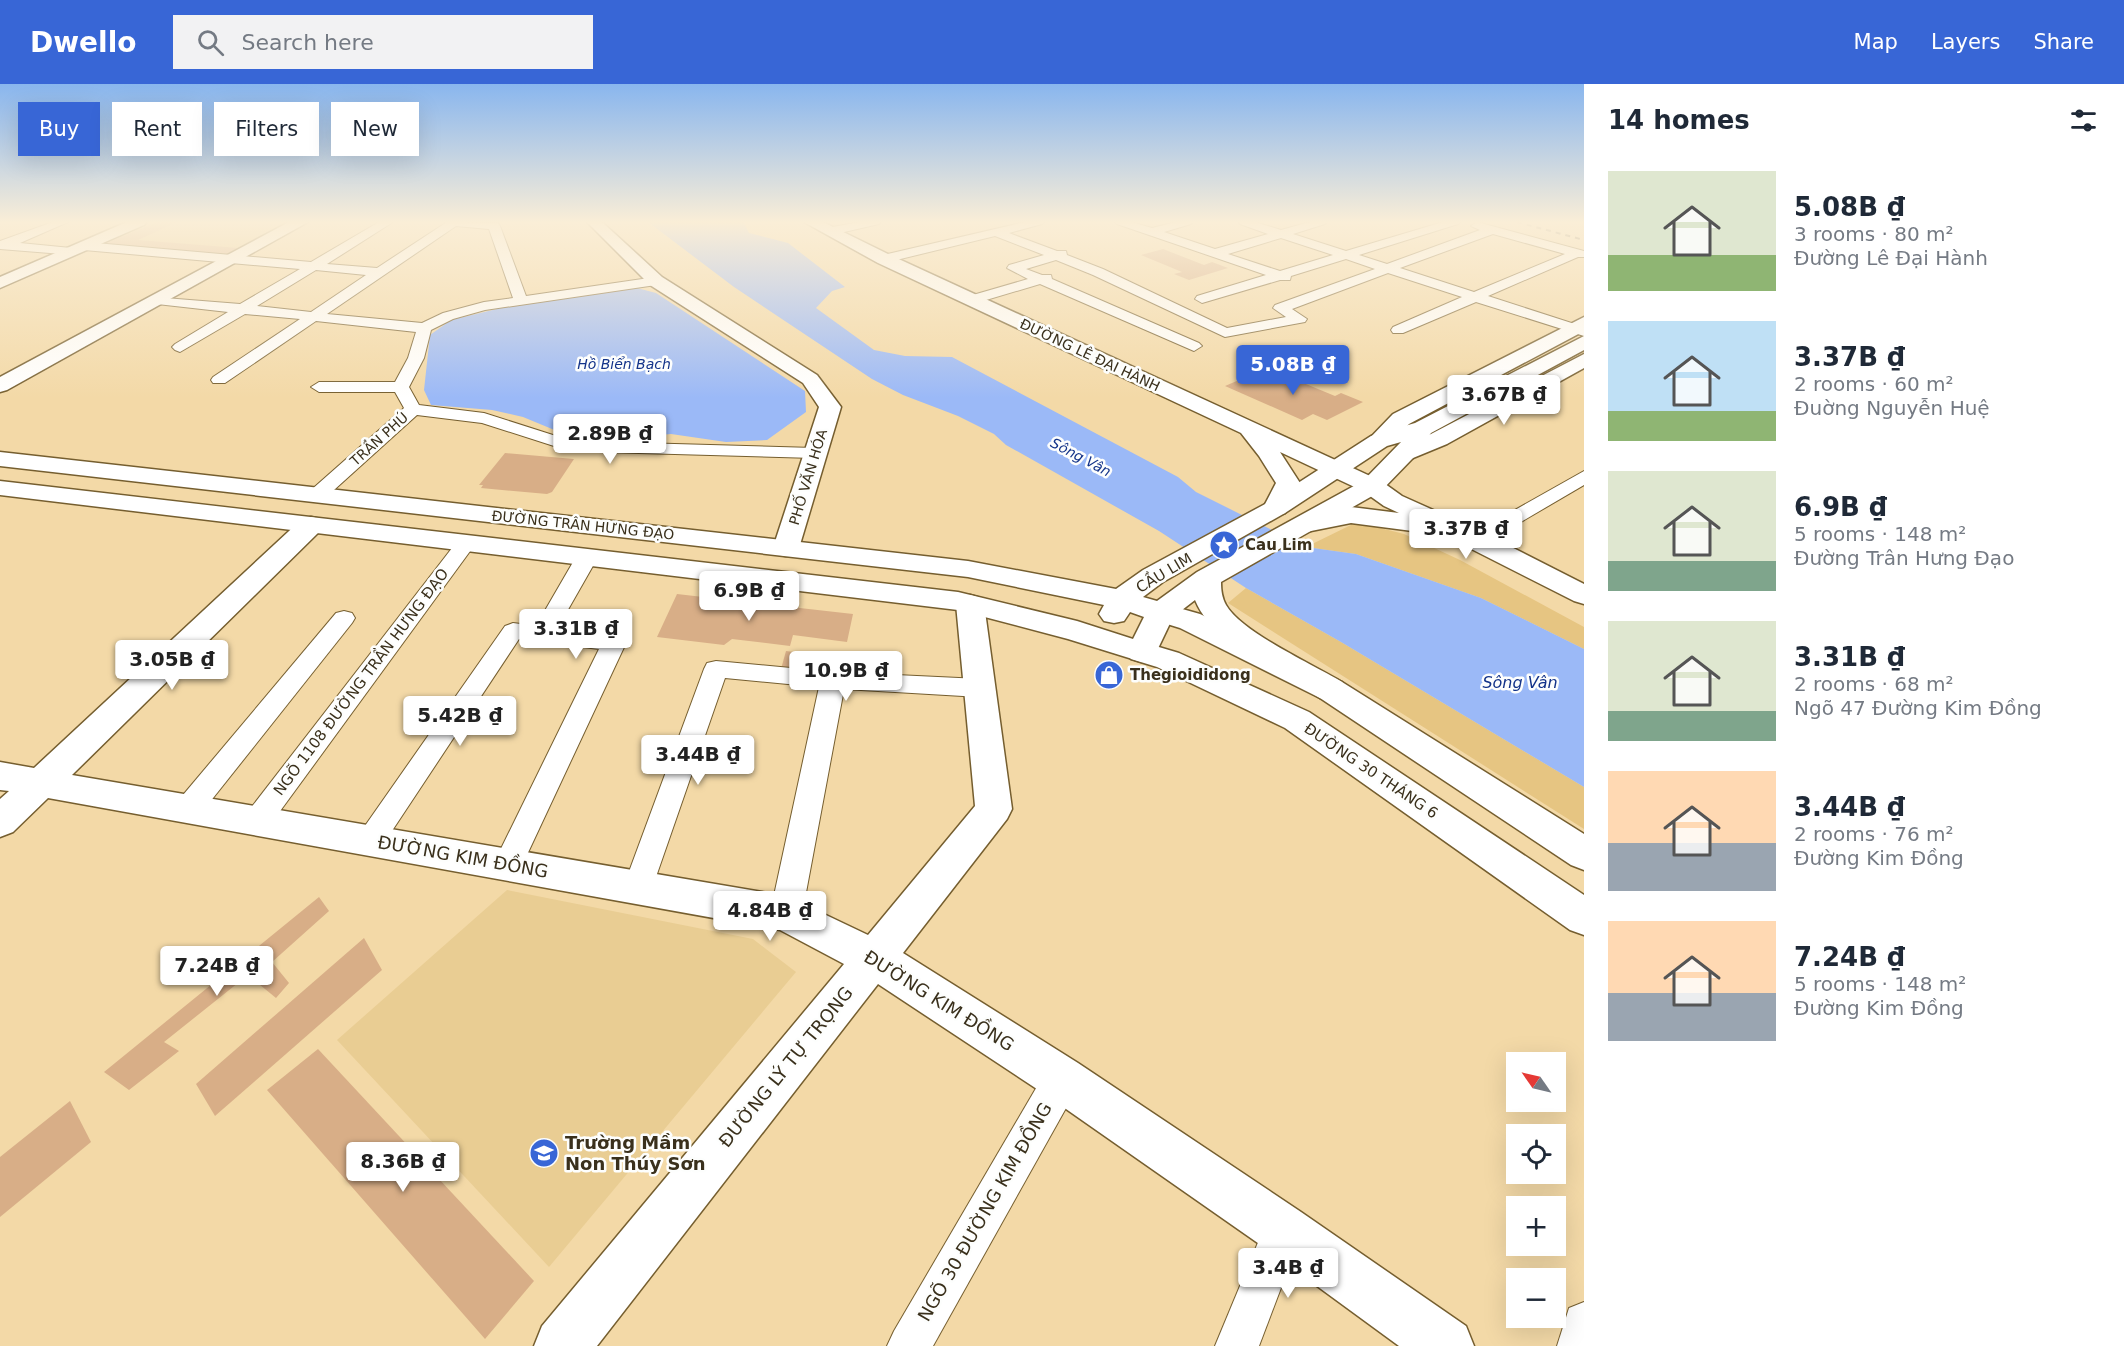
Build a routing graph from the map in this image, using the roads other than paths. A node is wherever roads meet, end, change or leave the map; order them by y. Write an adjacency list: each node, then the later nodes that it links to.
1 (191, 281): 18 (main road)
2 (289, 281): 21 (street)
3 (365, 281): 22 (street)
4 (514, 281): 20 (street)
5 (656, 281): 20 (street); 37 (main road, PHỐ VĂN HÓA)
6 (930, 281): 19 (main road, ĐƯỜNG LÊ ĐẠI HÀNH)
7 (1035, 281): 19 (street)
8 (1045, 281): 26 (street)
9 (1113, 281): 15 (street)
10 (1265, 281): 17 (street)
11 (1299, 281): 15 (street)
12 (1354, 281): 15 (street)
13 (1426, 281): 16 (street)
14 (1512, 281): 16 (street)
15 (1330, 291)
16 (1474, 296): 24 (street); 25 (street)
17 (1202, 299)
18 (157, 300): 21 (street); 30 (main road)
19 (971, 300): 34 (main road, ĐƯỜNG LÊ ĐẠI HÀNH)
20 (521, 301): 23 (street)
21 (243, 308): 22 (street); 27 (street)
22 (312, 317): 23 (street); 29 (street)
23 (424, 328): 32 (street, TRẦN PHÚ)
24 (1398, 330)
25 (1581, 332): 35 (main road); 36 (main road)
26 (1194, 346)
27 (180, 347)
28 (1584, 360): 38 (main road)
29 (219, 380)
30 (0, 386)
31 (319, 387): 32 (street)
32 (401, 387): 33 (street, TRẦN PHÚ)
33 (413, 408): 37 (street); 44 (street, TRẦN PHÚ)
34 (1246, 427): 40 (main road, ĐƯỜNG LÊ ĐẠI HÀNH); 45 (main road)
35 (1423, 428): 36 (main road); 38 (main road)
36 (1379, 441): 40 (main road, CẦU LIM)
37 (814, 453): 50 (main road, PHỐ VĂN HÓA)
38 (1405, 453): 42 (main road, CẦU LIM)
39 (0, 459): 44 (main road, ĐƯỜNG TRÂN HƯNG ĐẠO)
40 (1337, 470): 42 (main road, ĐƯỜNG LÊ ĐẠI HÀNH); 45 (main road, CẦU LIM)
41 (1584, 477): 48 (street)
42 (1372, 486): 46 (main road, CẦU LIM); 48 (main road, ĐƯỜNG LÊ ĐẠI HÀNH)
43 (0, 488): 47 (main road, ĐƯỜNG TRÂN HƯNG ĐẠO)
44 (328, 496): 47 (main road); 50 (main road, ĐƯỜNG TRÂN HƯNG ĐẠO)
45 (1276, 508): 52 (main road, CẦU LIM)
46 (1306, 524): 48 (main road); 53 (main road, CẦU LIM)
47 (311, 525): 49 (main road, ĐƯỜNG TRÂN HƯNG ĐẠO); 67 (main road)
48 (1481, 535): 54 (main road); 56 (main road)
49 (466, 543): 51 (main road, ĐƯỜNG TRÂN HƯNG ĐẠO); 69 (street, NGÕ 1108 ĐƯỜNG TRẦN HƯNG ĐẠO)
50 (786, 548): 55 (main road, ĐƯỜNG TRÂN HƯNG ĐẠO)
51 (587, 557): 55 (main road, ĐƯỜNG TRÂN HƯNG ĐẠO); 60 (street)
52 (1153, 576): 55 (main road); 57 (main road, CẦU LIM)
53 (1207, 578): 58 (main road, CẦU LIM); 65 (main road)
54 (1584, 581)
55 (969, 586): 57 (main road, ĐƯỜNG TRÂN HƯNG ĐẠO); 61 (main road, ĐƯỜNG TRÂN HƯNG ĐẠO); 64 (main road, ĐƯỜNG LÝ TỰ TRỌNG)
56 (1584, 595)
57 (1121, 600): 58 (main road, ĐƯỜNG TRÂN HƯNG ĐẠO); 61 (main road, CẦU LIM)
58 (1161, 612): 62 (main road, CẦU LIM); 65 (main road)
59 (344, 618): 68 (street)
60 (542, 635): 71 (street); 73 (street)
61 (1101, 638): 62 (main road, ĐƯỜNG TRÂN HƯNG ĐẠO)
62 (1142, 652): 76 (main road, ĐƯỜNG 30 THÁNG 6)
63 (833, 680): 64 (street); 74 (street); 75 (street)
64 (980, 688): 77 (main road, ĐƯỜNG LÝ TỰ TRỌNG)
65 (1331, 690): 72 (main road)
66 (0, 776): 67 (main road, ĐƯỜNG KIM ĐỒNG)
67 (40, 783): 68 (main road, ĐƯỜNG KIM ĐỒNG); 70 (main road)
68 (188, 809): 69 (main road, ĐƯỜNG KIM ĐỒNG)
69 (257, 821): 71 (main road, ĐƯỜNG KIM ĐỒNG)
70 (0, 822)
71 (369, 841): 73 (main road, ĐƯỜNG KIM ĐỒNG)
72 (1584, 854)
73 (508, 865): 74 (main road, ĐƯỜNG KIM ĐỒNG)
74 (638, 888): 75 (main road, ĐƯỜNG KIM ĐỒNG)
75 (786, 914): 77 (main road, ĐƯỜNG KIM ĐỒNG)
76 (1584, 917)
77 (874, 958): 78 (main road, ĐƯỜNG KIM ĐỒNG); 81 (main road, ĐƯỜNG LÝ TỰ TRỌNG)
78 (1062, 1079): 79 (main road, ĐƯỜNG KIM ĐỒNG); 82 (street, NGÕ 30 ĐƯỜNG KIM ĐỒNG)
79 (1283, 1230): 83 (street); 84 (main road, ĐƯỜNG KIM ĐỒNG)
80 (1584, 1323): 85 (street)
81 (562, 1346)
82 (909, 1346)
83 (1238, 1346)
84 (1446, 1346)
85 (1579, 1346)

